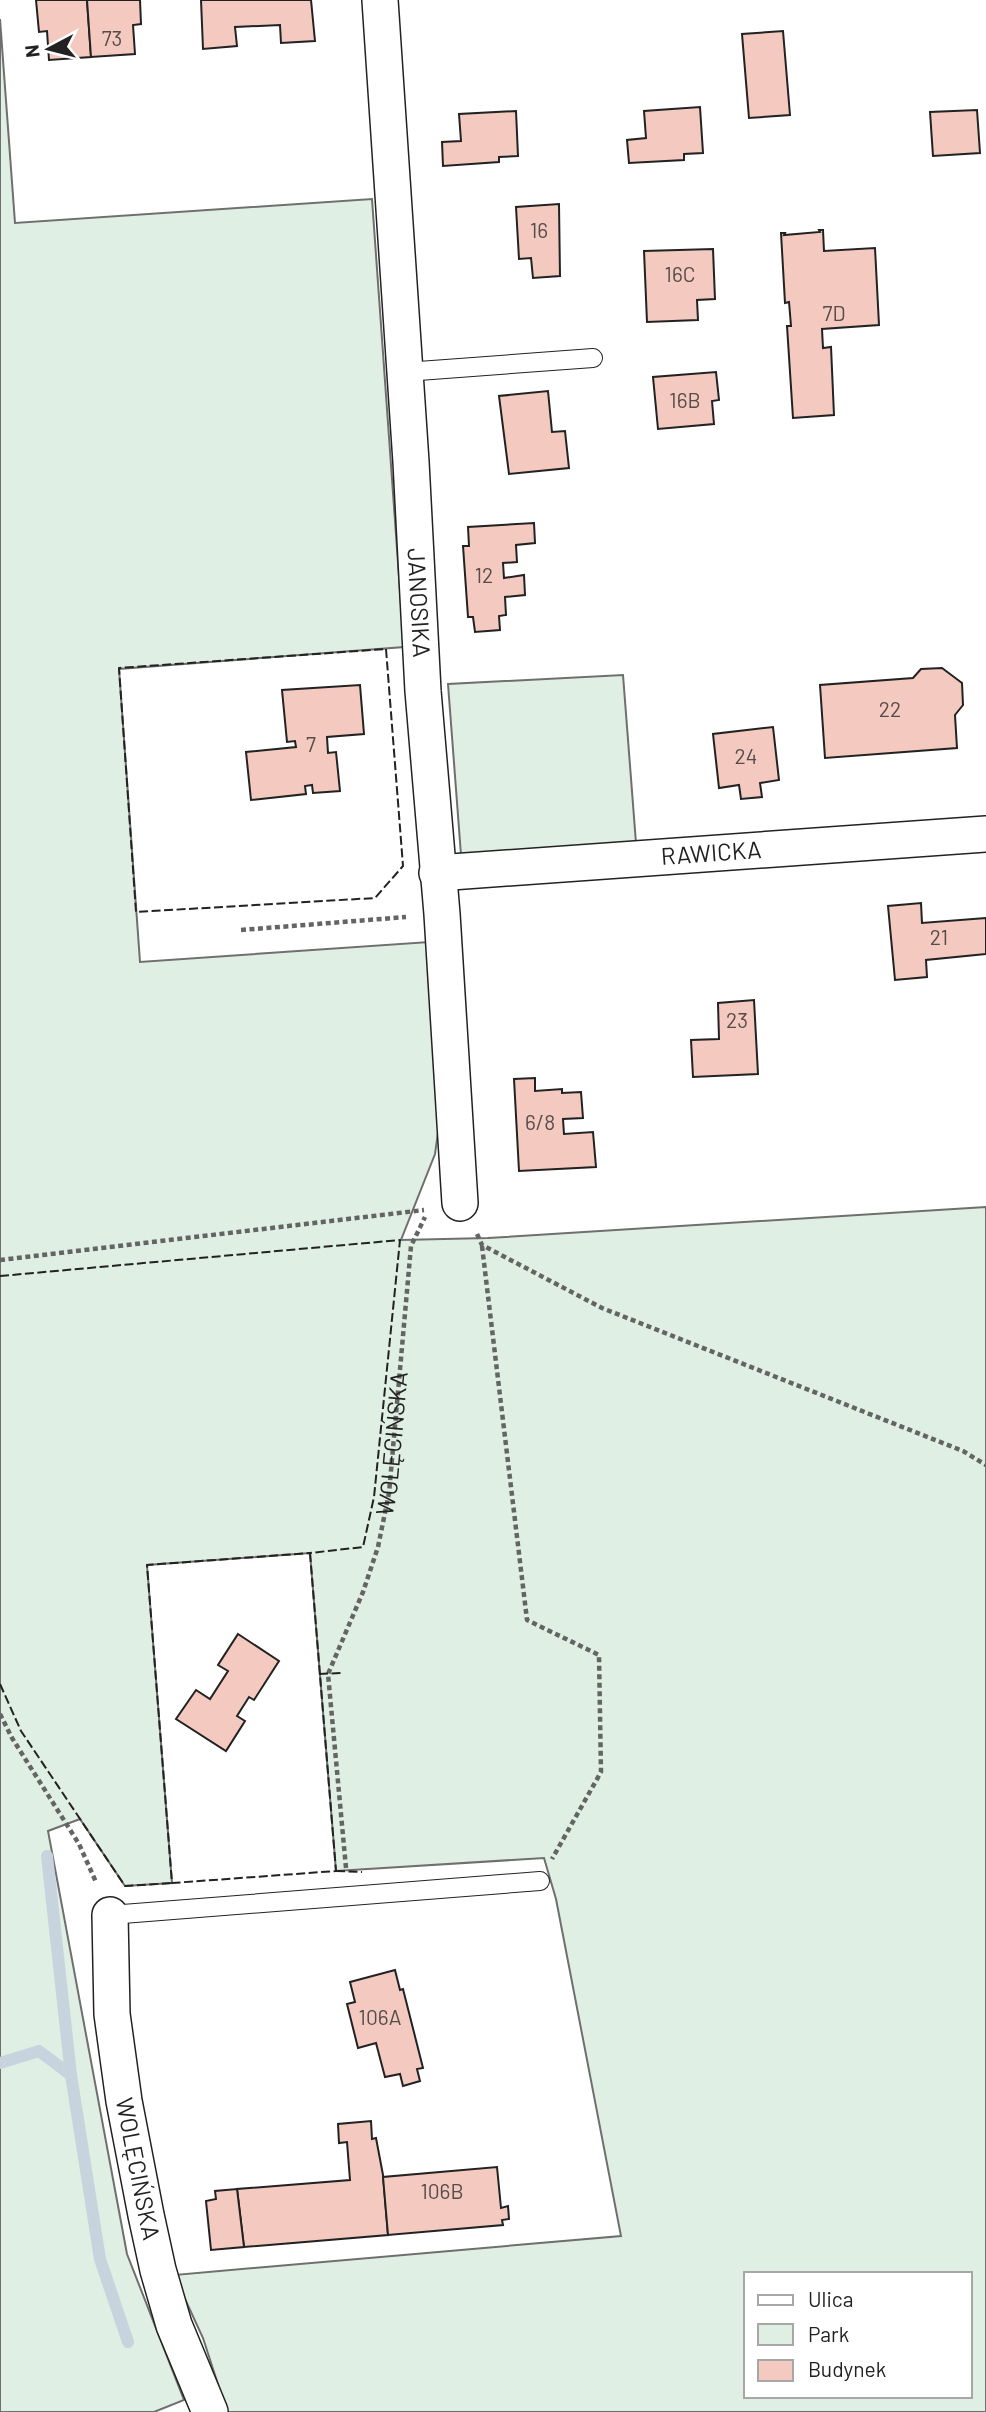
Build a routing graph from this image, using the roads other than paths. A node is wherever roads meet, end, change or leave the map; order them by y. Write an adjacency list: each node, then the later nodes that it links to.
1 (380, 0): 3 (street, JANOSIKA)
2 (593, 358): 3 (lane)
3 (405, 372): 5 (street, JANOSIKA)
4 (986, 834): 5 (street, RAWICKA)
5 (437, 873): 6 (street, JANOSIKA)
6 (444, 1206)
7 (540, 1881): 8 (lane)
8 (110, 1915): 9 (street, WOLĘCIŃSKA)
9 (210, 2412)

